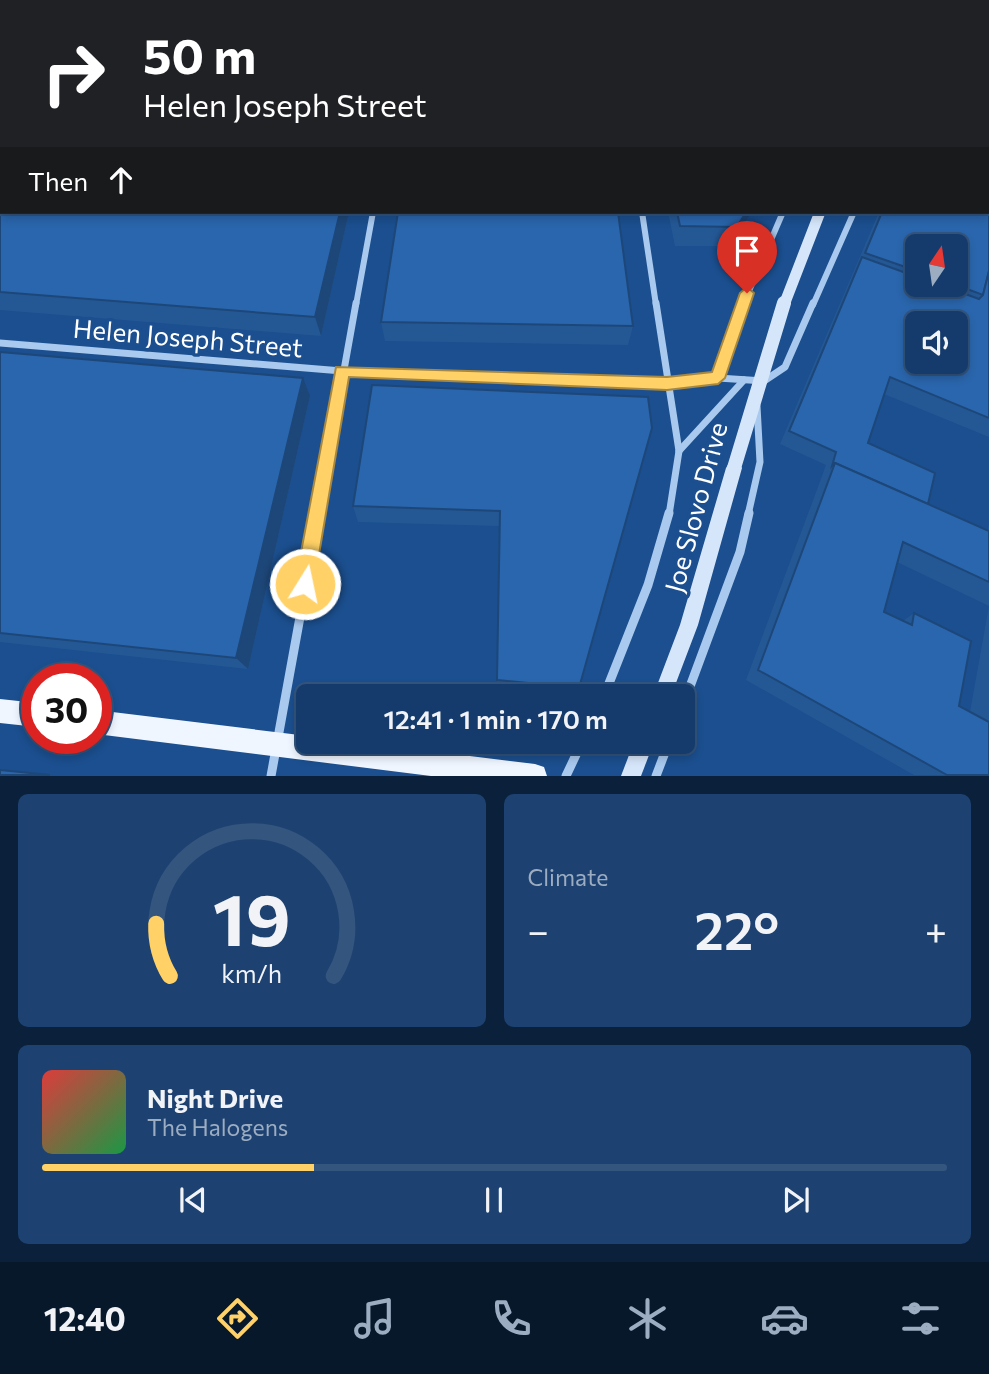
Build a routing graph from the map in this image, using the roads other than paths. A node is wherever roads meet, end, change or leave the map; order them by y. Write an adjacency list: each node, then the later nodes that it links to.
1 (373, 214): 7 (street)
2 (642, 214): 10 (street, Joe Slovo Drive)
3 (782, 214): 8 (street)
4 (819, 214): 13 (main road, Joe Slovo Drive, bridge)
5 (853, 214): 9 (street)
6 (0, 343): 7 (street, Helen Joseph Street)
7 (342, 371): 10 (street, Helen Joseph Street); 18 (street)
8 (718, 378): 9 (street, Helen Joseph Street); 10 (street, Helen Joseph Street)
9 (749, 380): 11 (street); 14 (street)
10 (667, 384): 11 (street, Joe Slovo Drive)
11 (679, 451): 12 (street, Joe Slovo Drive)
12 (610, 684)
13 (667, 684)
14 (691, 684)
15 (0, 711): 16 (main road)
16 (21, 713)
17 (112, 724): 18 (main road)
18 (277, 744): 22 (street); 23 (main road)
19 (576, 754): 24 (street)
20 (639, 754): 25 (main road)
21 (664, 754): 26 (street)
22 (271, 775)
23 (535, 775)
24 (566, 775)
25 (631, 775)
26 (656, 775)

